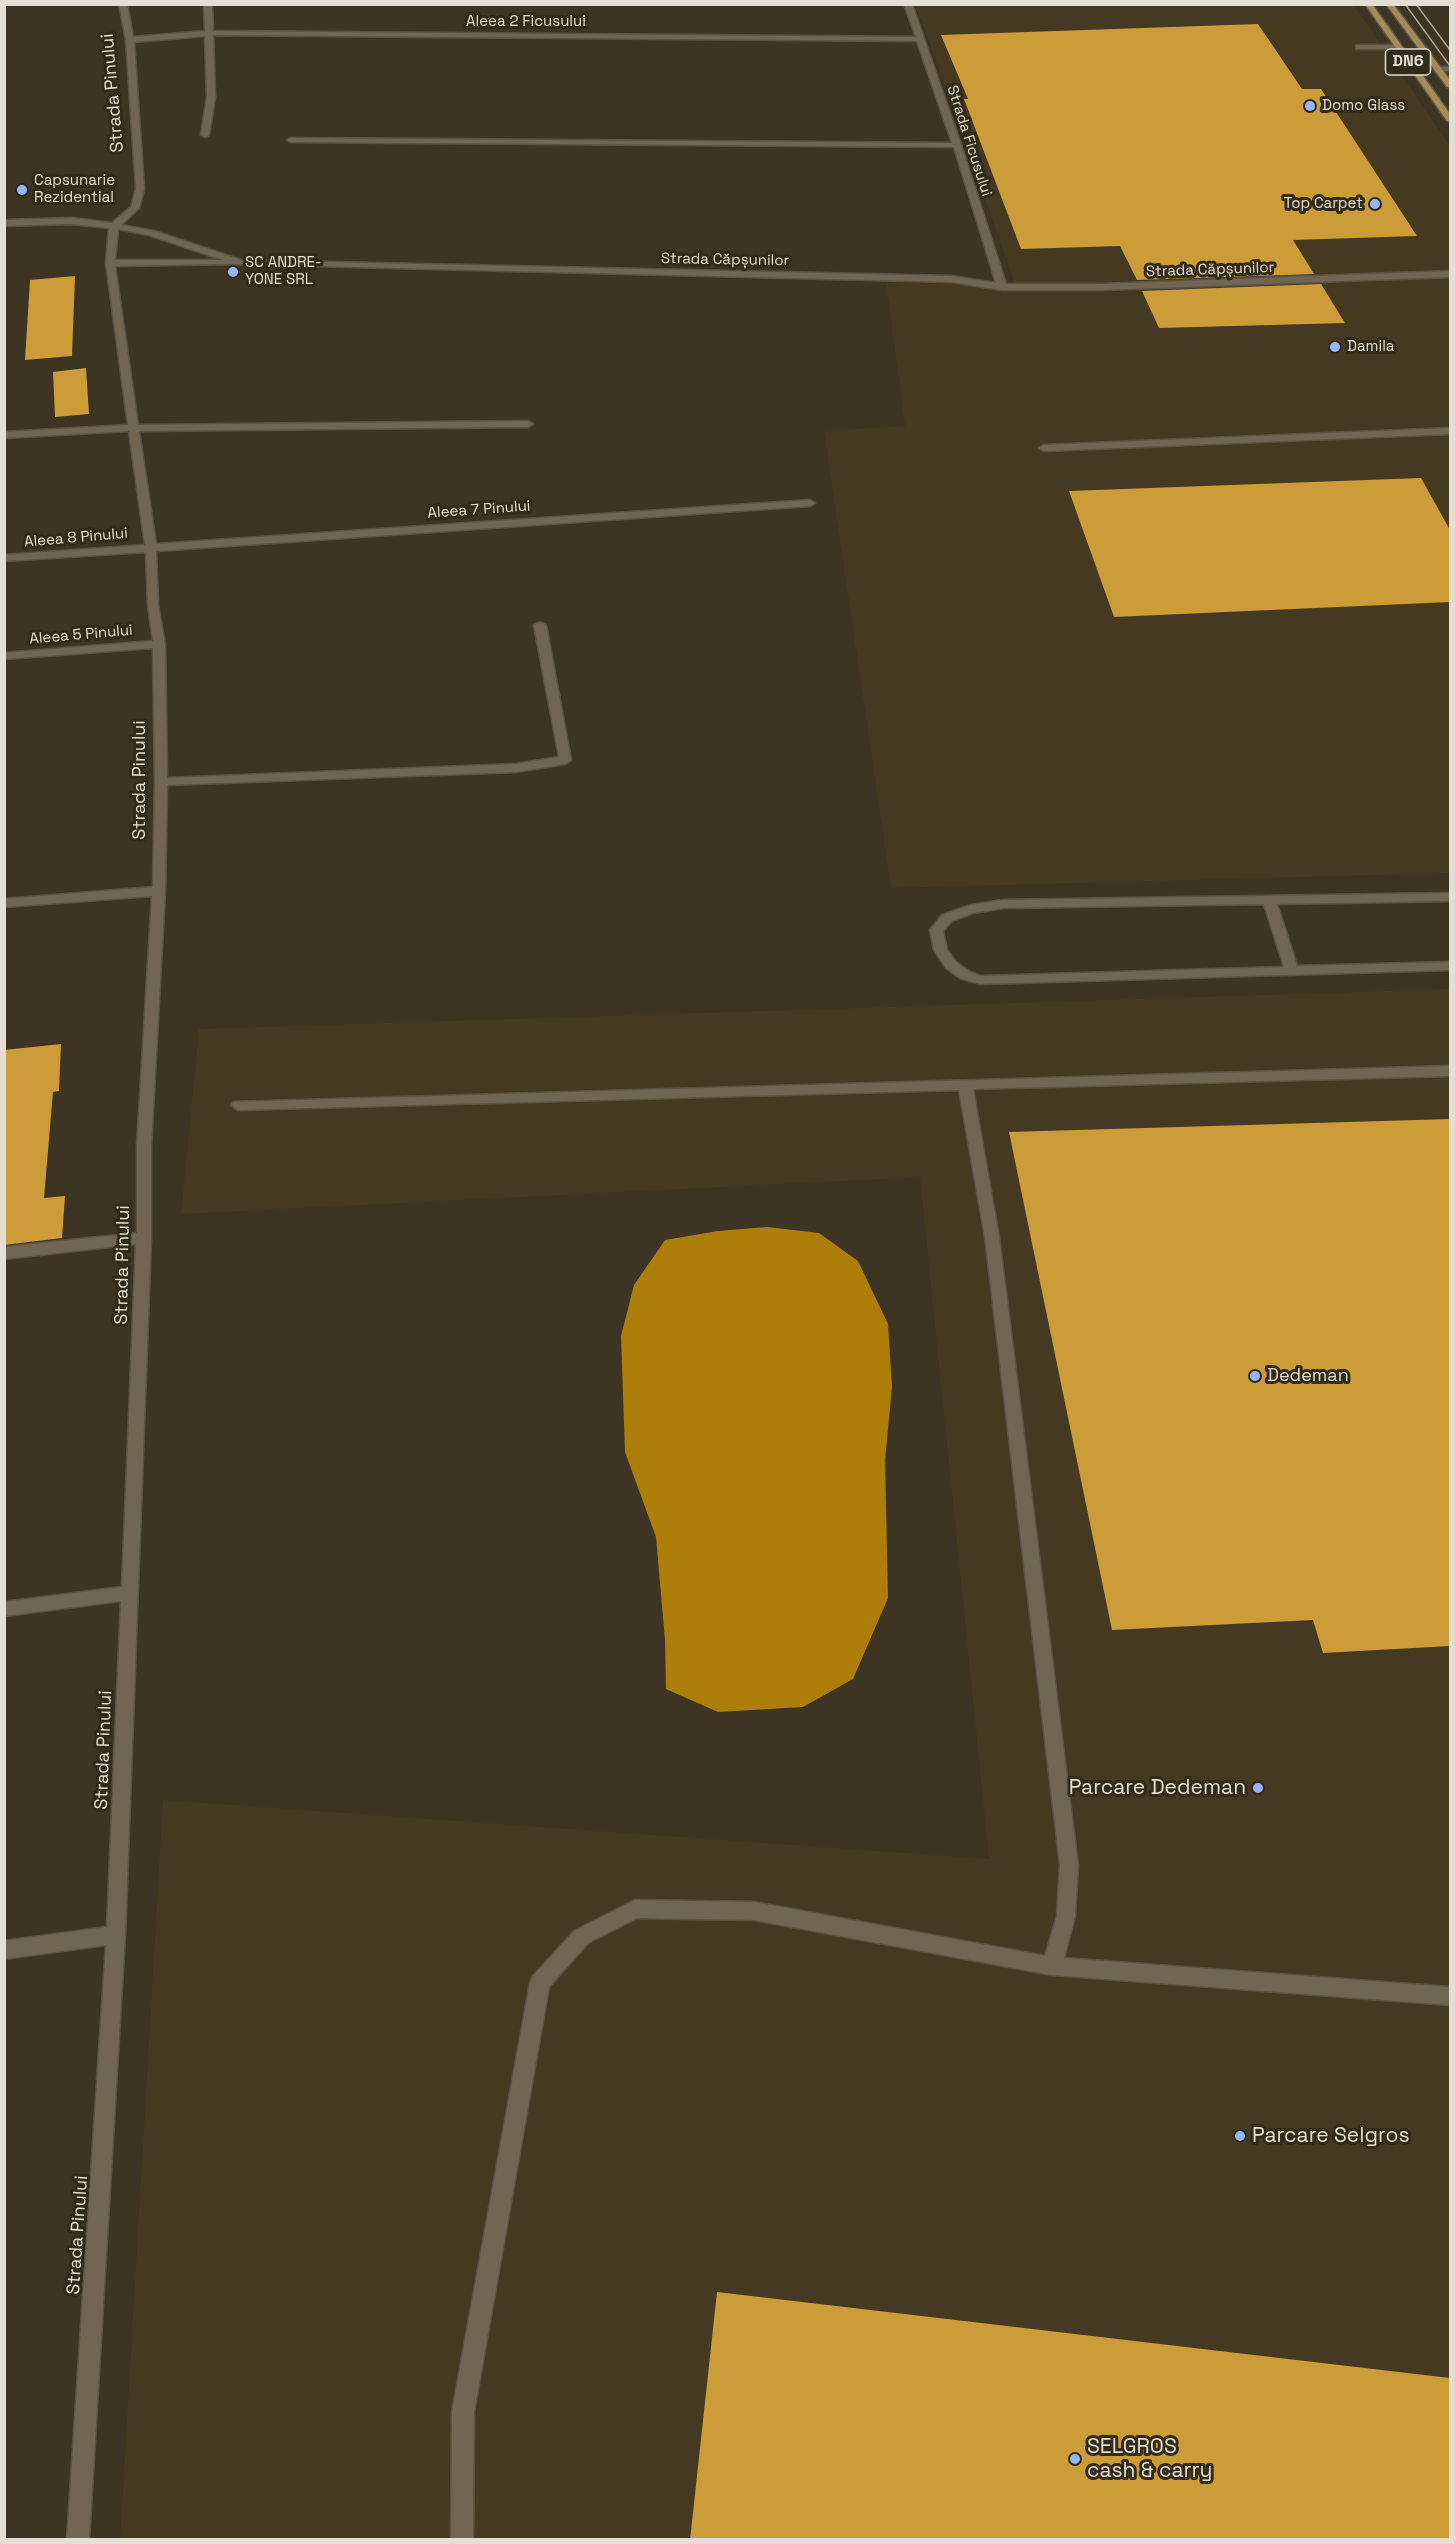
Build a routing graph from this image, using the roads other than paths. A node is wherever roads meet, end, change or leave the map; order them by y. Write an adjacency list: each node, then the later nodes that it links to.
1 (123, 4): 8 (street, Strada Pinului)
2 (208, 4): 6 (street)
3 (908, 4): 7 (street, Strada Ficusului)
4 (1368, 4): 10 (main road, DN6)
5 (1389, 4): 11 (main road, DN6)
6 (209, 33): 7 (street, Aleea 2 Ficusului); 8 (street, Aleea 2 Ficusului); 15 (street)
7 (921, 39): 17 (street, Strada Ficusului)
8 (130, 40): 19 (street, Strada Pinului)
9 (1359, 47): 10 (street)
10 (1397, 47): 14 (main road, DN6)
11 (1438, 69): 12 (street); 13 (main road, DN6)
12 (1450, 69)
13 (1449, 82)
14 (1450, 119)
15 (205, 135)
16 (291, 140): 17 (street)
17 (957, 145): 23 (street, Strada Ficusului)
18 (4, 223): 19 (street, Strada Căpșunilor)
19 (114, 226): 20 (street, Strada Pinului); 21 (street, Strada Căpșunilor)
20 (110, 263): 21 (street); 25 (street, Strada Pinului)
21 (240, 263): 23 (street, Strada Căpșunilor)
22 (1450, 274): 23 (street, Strada Căpșunilor)
23 (1002, 287)
24 (528, 424): 25 (street)
25 (134, 428): 27 (street); 30 (street, Strada Pinului)
26 (1450, 431): 28 (street)
27 (4, 435)
28 (1044, 448)
29 (810, 503): 30 (street, Aleea 7 Pinului)
30 (150, 547): 31 (street, Aleea 8 Pinului); 33 (street, Strada Pinului)
31 (4, 558)
32 (540, 625): 35 (street)
33 (159, 644): 34 (street, Aleea 5 Pinului); 35 (street, Strada Pinului)
34 (4, 656)
35 (161, 782): 36 (street, Strada Pinului)
36 (159, 891): 39 (street); 45 (street, Strada Pinului)
37 (1450, 897): 38 (street)
38 (1269, 900): 41 (street); 41 (street)
39 (4, 903)
40 (1450, 966): 41 (street)
41 (1292, 971)
42 (1450, 1071): 43 (street)
43 (965, 1086): 44 (street); 51 (street)
44 (238, 1105)
45 (144, 1238): 46 (street); 47 (street, Strada Pinului)
46 (4, 1253)
47 (131, 1593): 48 (street); 49 (street, Strada Pinului)
48 (4, 1609)
49 (116, 1935): 50 (street); 53 (street, Strada Pinului)
50 (4, 1950)
51 (1052, 1966): 52 (street); 54 (street)
52 (1450, 1996)
53 (78, 2540)
54 (462, 2540)

